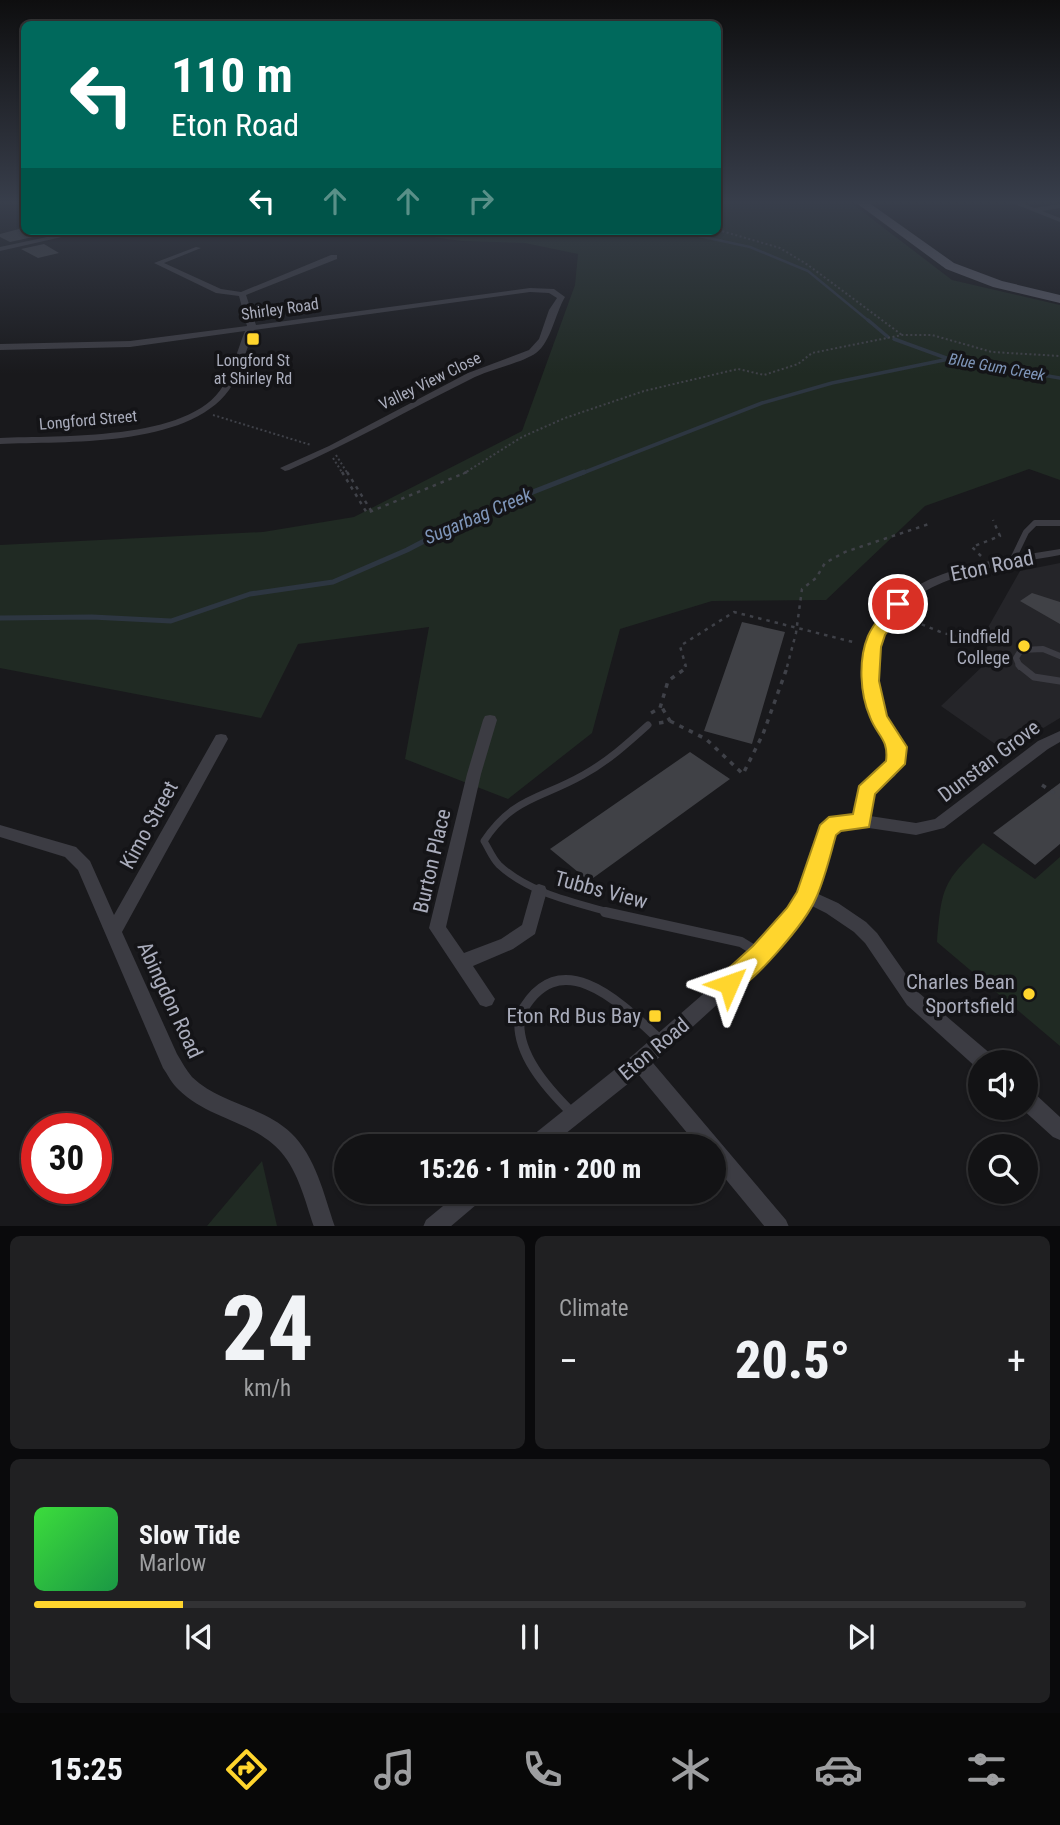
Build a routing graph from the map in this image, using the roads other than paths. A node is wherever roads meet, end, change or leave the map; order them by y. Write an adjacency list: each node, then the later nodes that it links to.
1 (168, 259): 4 (street)
2 (328, 259): 4 (street)
3 (940, 259): 6 (main road)
4 (242, 294): 7 (street)
5 (561, 297): 7 (street, Shirley Road); 10 (street, Valley View Close)
6 (1060, 299)
7 (249, 327): 8 (street, Shirley Road); 9 (street, Longford Street)
8 (0, 346)
9 (0, 441)
10 (285, 468)
11 (1060, 523): 13 (lane)
12 (1060, 552): 13 (street, Eton Road)
13 (1012, 561): 20 (street, Eton Road)
14 (1060, 656): 15 (lane)
15 (1060, 681)
16 (490, 720): 26 (street, Burton Place)
17 (648, 725): 22 (lane, Tubbs View)
18 (1060, 736): 20 (street, Dunstan Grove)
19 (221, 738): 24 (street, Kimo Street)
20 (862, 821): 23 (street, Eton Road)
21 (0, 831): 24 (street, Abingdon Road)
22 (539, 891): 25 (lane, Tubbs View); 26 (street)
23 (807, 896): 25 (street, Eton Road); 29 (street)
24 (113, 932): 38 (street, Abingdon Road)
25 (761, 954): 28 (street, Eton Road)
26 (462, 962): 27 (street, Burton Place)
27 (486, 999)
28 (663, 1042): 30 (street, Eton Road); 32 (lane)
29 (971, 1050)
30 (640, 1062): 32 (street, Eton Road); 35 (street)
31 (1038, 1110): 33 (street)
32 (575, 1115): 34 (street, Eton Road)
33 (1060, 1130)
34 (550, 1134)
35 (701, 1134)
36 (726, 1164): 40 (street)
37 (462, 1204): 39 (street)
38 (325, 1226)
39 (434, 1226)
40 (778, 1226)

